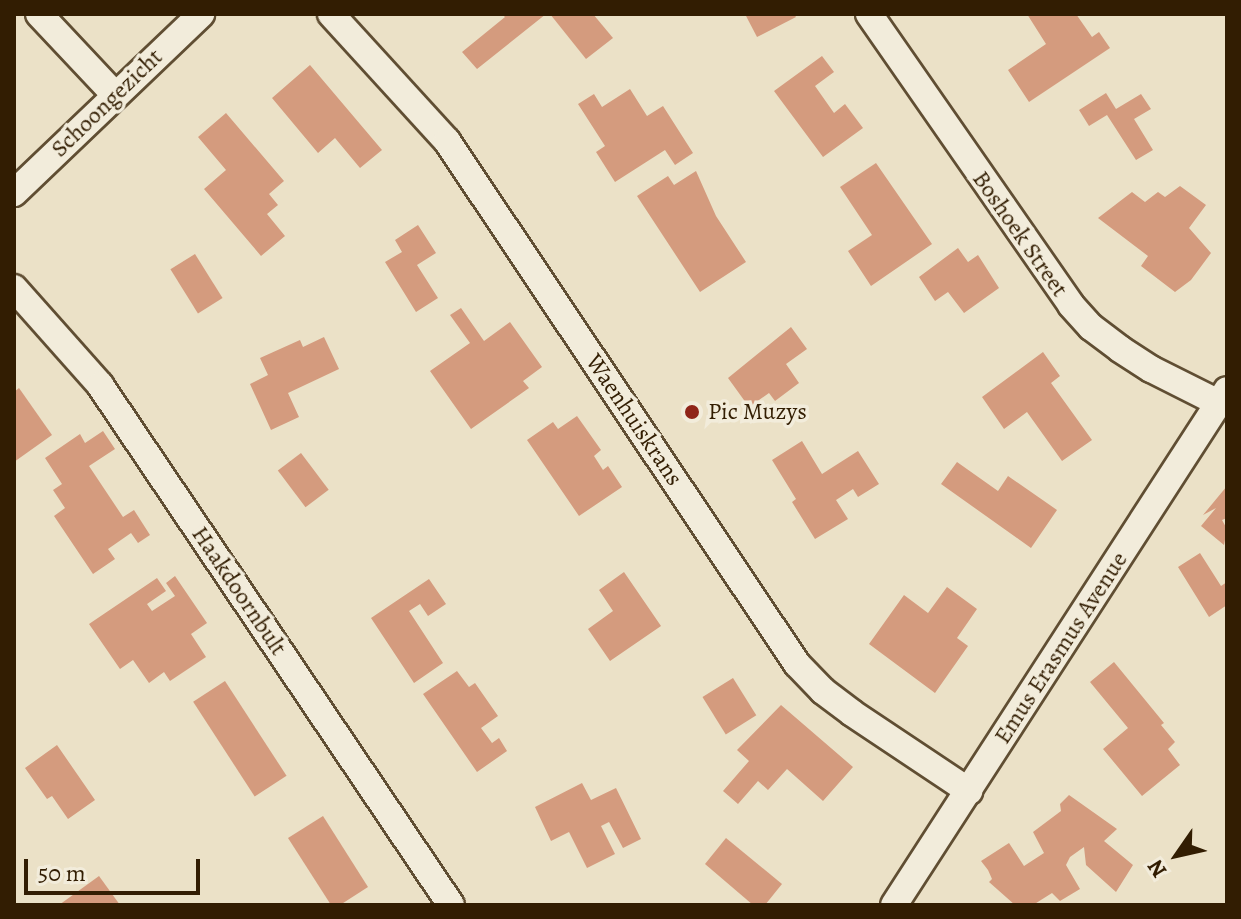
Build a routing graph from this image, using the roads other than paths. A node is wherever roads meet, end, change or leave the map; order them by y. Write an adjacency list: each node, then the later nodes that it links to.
1 (39, 14): 5 (street)
2 (201, 14): 5 (street, Schoongezicht)
3 (331, 14): 9 (street, Waenhuiskrans)
4 (869, 14): 8 (street, Boshoek Street)
5 (115, 95): 6 (street, Schoongezicht)
6 (14, 193)
7 (14, 288): 10 (street, Haakdoornbult)
8 (1223, 396): 9 (street, Emus Erasmus Avenue)
9 (969, 791): 11 (street, Emus Erasmus Avenue)
10 (451, 905)
11 (894, 905)

